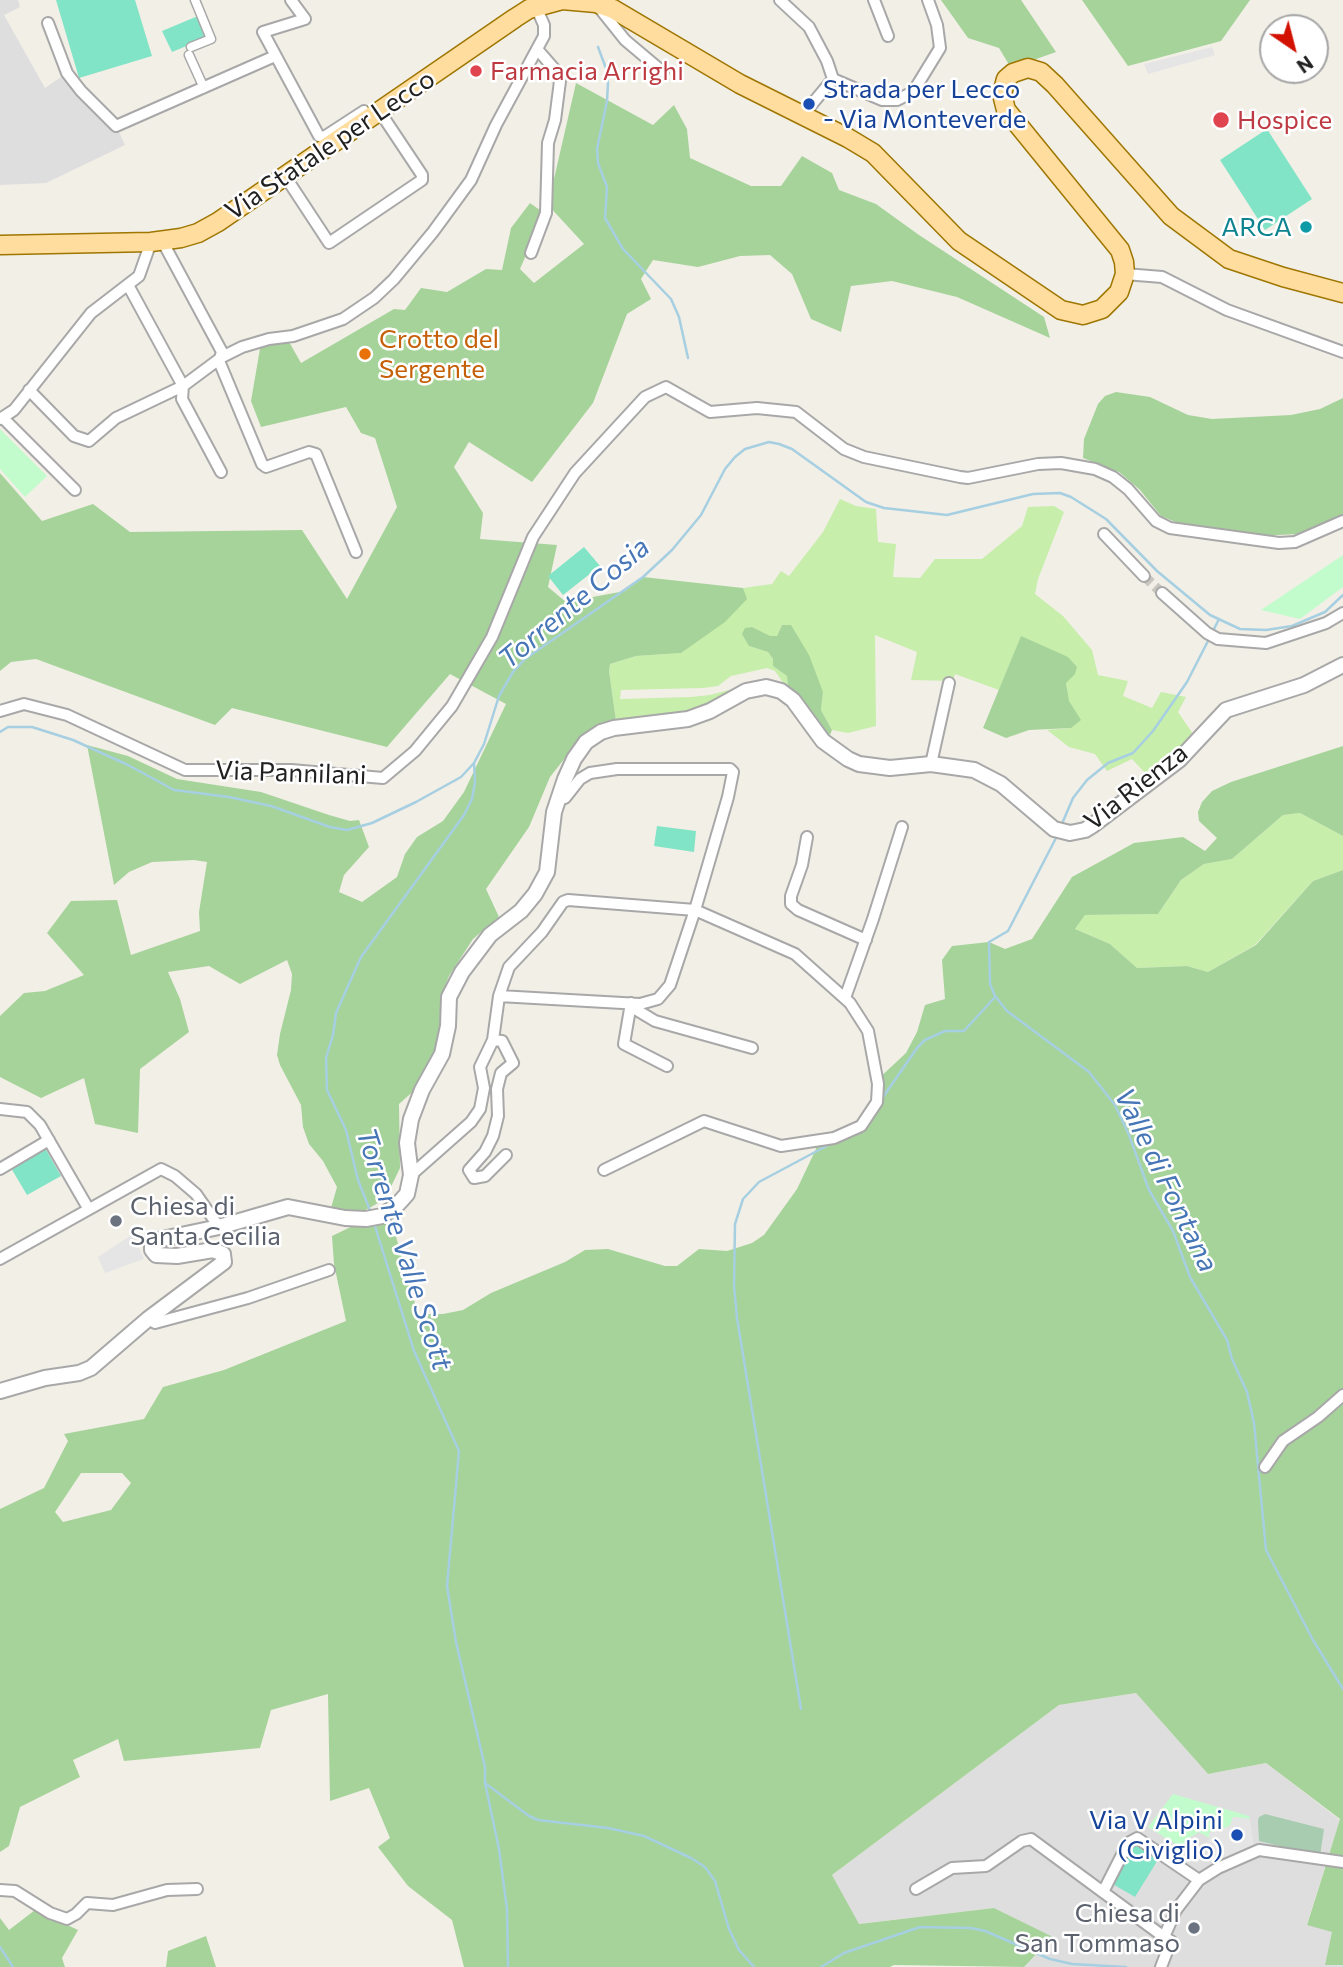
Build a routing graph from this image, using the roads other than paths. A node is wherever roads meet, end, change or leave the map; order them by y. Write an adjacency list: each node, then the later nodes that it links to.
1 (195, 0): 16 (street)
2 (291, 0): 12 (street)
3 (562, 0): 7 (main road, Via Statale per Lecco); 8 (main road, Via Statale per Lecco)
4 (874, 0): 10 (street)
5 (928, 0): 15 (street)
6 (782, 1): 15 (street)
7 (595, 2): 14 (street); 18 (main road, Via Statale per Lecco)
8 (536, 7): 11 (street); 13 (main road, Via Statale per Lecco)
9 (48, 23): 16 (street)
10 (888, 36)
11 (537, 49): 22 (street); 27 (street)
12 (275, 56): 13 (street); 16 (street)
13 (458, 59): 17 (main road, Via Statale per Lecco)
14 (663, 72)
15 (834, 79): 18 (street)
16 (204, 88)
17 (380, 112): 19 (main road, Via Statale per Lecco); 19 (street)
18 (802, 116): 23 (main road, Via Statale per Lecco)
19 (285, 176): 20 (main road, Via Statale per Lecco)
20 (157, 242): 21 (main road, Via Statale per Lecco); 24 (street); 27 (street)
21 (0, 245)
22 (531, 253)
23 (1125, 274): 25 (main road); 26 (street)
24 (128, 285): 28 (street); 29 (street)
25 (1343, 293)
26 (1343, 352)
27 (219, 361): 28 (street); 35 (street)
28 (183, 386): 29 (street); 31 (street)
29 (29, 390): 30 (street)
30 (1, 418): 32 (street)
31 (221, 472)
32 (75, 490)
33 (1343, 521): 41 (street, Via Pannilani)
34 (1104, 534): 36 (street)
35 (356, 552)
36 (1144, 576)
37 (1162, 593): 38 (street)
38 (1343, 613)
39 (1343, 665): 42 (street, Via Rienza)
40 (949, 683): 42 (street)
41 (0, 711)
42 (931, 764): 43 (street, Via Rienza)
43 (557, 800): 46 (street); 59 (street, Via Rienza)
44 (902, 827): 47 (street)
45 (807, 837): 47 (street)
46 (695, 909): 48 (street); 49 (street); 50 (street)
47 (866, 940): 49 (street)
48 (499, 996): 50 (street); 51 (street)
49 (845, 998): 58 (street)
50 (631, 1003): 52 (street); 53 (street)
51 (493, 1040): 56 (street); 59 (street)
52 (752, 1048)
53 (667, 1066)
54 (0, 1109): 55 (street)
55 (49, 1140): 57 (street); 60 (street)
56 (506, 1155)
57 (0, 1169)
58 (604, 1170)
59 (411, 1175): 61 (street)
60 (88, 1208): 61 (street); 62 (street)
61 (219, 1227): 64 (street)
62 (0, 1259)
63 (329, 1270): 64 (street)
64 (148, 1320): 65 (street)
65 (0, 1391)
66 (1343, 1395): 67 (street)
67 (1265, 1467)
68 (1343, 1862): 69 (street)
69 (1199, 1880): 74 (street); 76 (street)
70 (155, 1885): 75 (street)
71 (197, 1889): 75 (street)
72 (916, 1889): 74 (street)
73 (0, 1890): 75 (street)
74 (1103, 1892): 76 (street)
75 (101, 1904)
76 (1164, 1937): 77 (street)
77 (1161, 1967)

